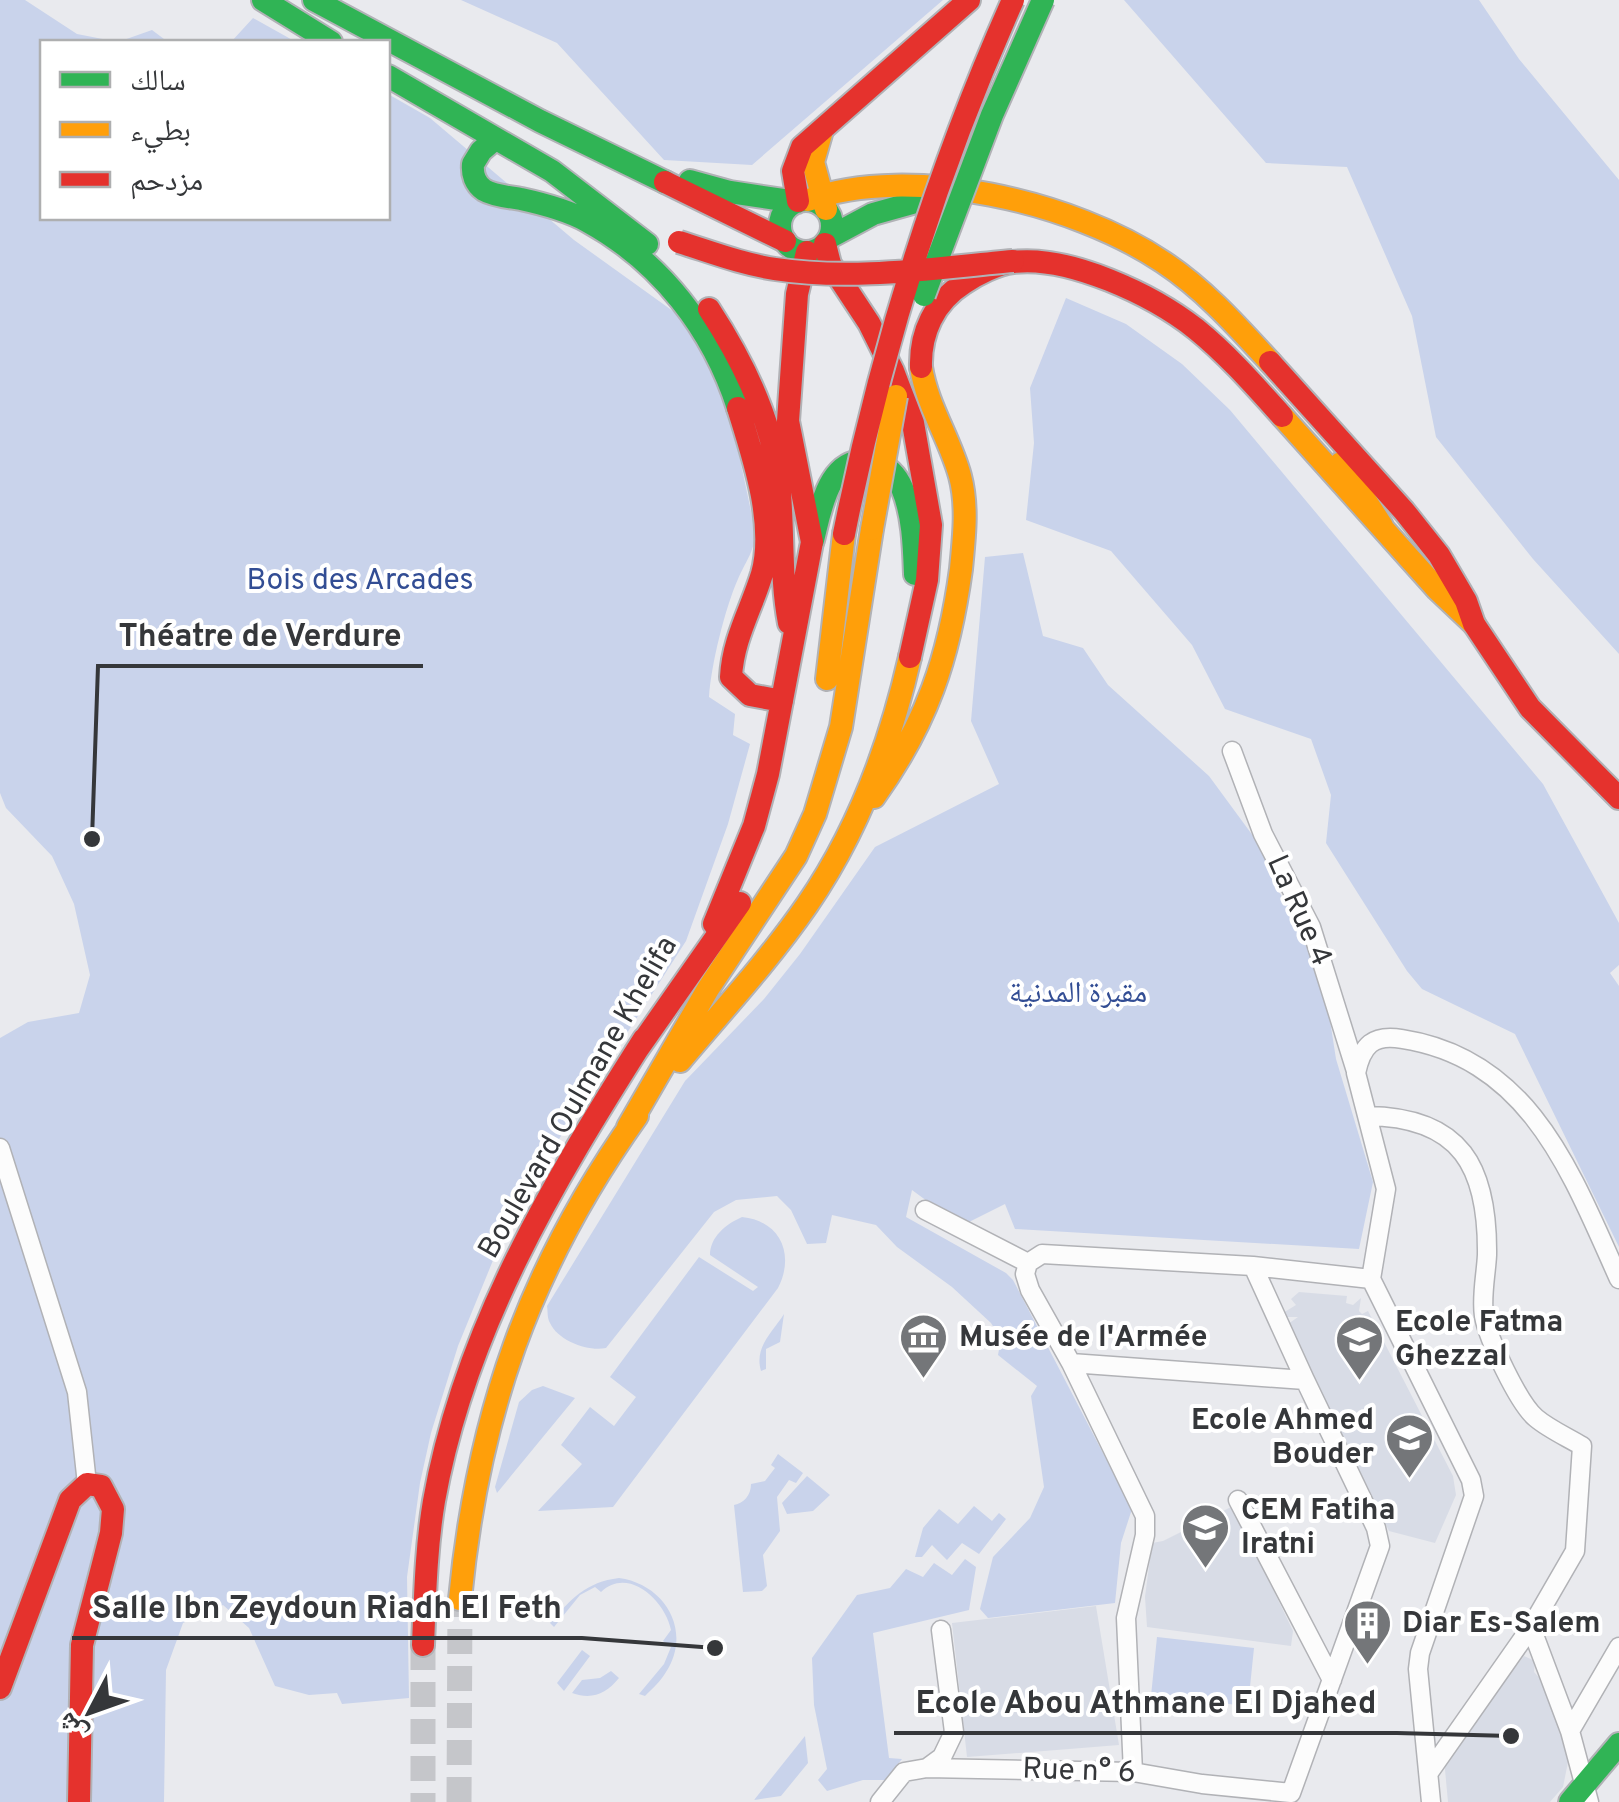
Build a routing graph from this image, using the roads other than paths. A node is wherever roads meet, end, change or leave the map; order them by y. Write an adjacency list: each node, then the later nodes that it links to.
1 (264, 0): 6 (main road)
2 (314, 0): 7 (main road)
3 (969, 0): 14 (main road)
4 (1014, 0): 28 (main road, bridge)
5 (1042, 0): 31 (main road, bridge)
6 (328, 40)
7 (389, 40)
8 (390, 41): 11 (main road)
9 (390, 77): 10 (main road)
10 (494, 139): 12 (main road); 24 (main road)
11 (636, 166): 14 (main road); 15 (main road)
12 (552, 171): 17 (main road, bridge); 22 (main road)
13 (957, 191): 14 (main road); 16 (main road); 18 (main road)
14 (810, 201): 15 (main road); 16 (main road)
15 (785, 240): 16 (main road)
16 (821, 244): 20 (main road); 23 (main road)
17 (1013, 261): 19 (main road); 27 (main road, bridge)
18 (1271, 364): 19 (main road); 21 (main road)
19 (1382, 526): 21 (main road)
20 (812, 542): 22 (main road, Boulevard Oulmane Khelifa); 23 (main road, Boulevard Oulmane Khelifa)
21 (1474, 624): 26 (main road)
22 (793, 641): 24 (main road, Boulevard Oulmane Khelifa)
23 (914, 649): 27 (main road)
24 (782, 701): 28 (main road, Boulevard Oulmane Khelifa)
25 (1232, 751): 29 (street, La Rue 4)
26 (1619, 798)
27 (856, 820): 31 (main road, Boulevard Oulmane Khelifa)
28 (635, 1053): 45 (main road, Boulevard Oulmane Khelifa)
29 (1356, 1073): 30 (street, La Rue 4); 37 (street)
30 (1368, 1116): 36 (street, La Rue 4); 43 (street)
31 (628, 1127): 42 (main road, Boulevard Oulmane Khelifa)
32 (0, 1148): 40 (street)
33 (925, 1210): 34 (street)
34 (1028, 1263): 35 (street); 38 (street)
35 (1253, 1266): 36 (street); 39 (street)
36 (1372, 1279): 52 (street)
37 (1619, 1279)
38 (1070, 1363): 39 (street); 53 (street)
39 (1305, 1380): 47 (street)
40 (87, 1484): 48 (main road); 57 (main road)
41 (1238, 1500): 47 (street)
42 (460, 1599)
43 (1531, 1627): 49 (street); 52 (street)
44 (941, 1630): 51 (street)
45 (423, 1645)
46 (1619, 1647): 49 (street)
47 (1332, 1680): 56 (street)
48 (0, 1688)
49 (1570, 1731): 55 (street)
50 (1615, 1751): 55 (main road)
51 (927, 1768): 53 (street, Rue n° 6); 58 (street)
52 (1430, 1771): 59 (street)
53 (1133, 1772): 54 (street, Rue n° 6)
54 (1199, 1793): 56 (street, Rue n° 6)
55 (1581, 1796)
56 (1294, 1797)
57 (79, 1802)
58 (880, 1802)
59 (1432, 1802)

